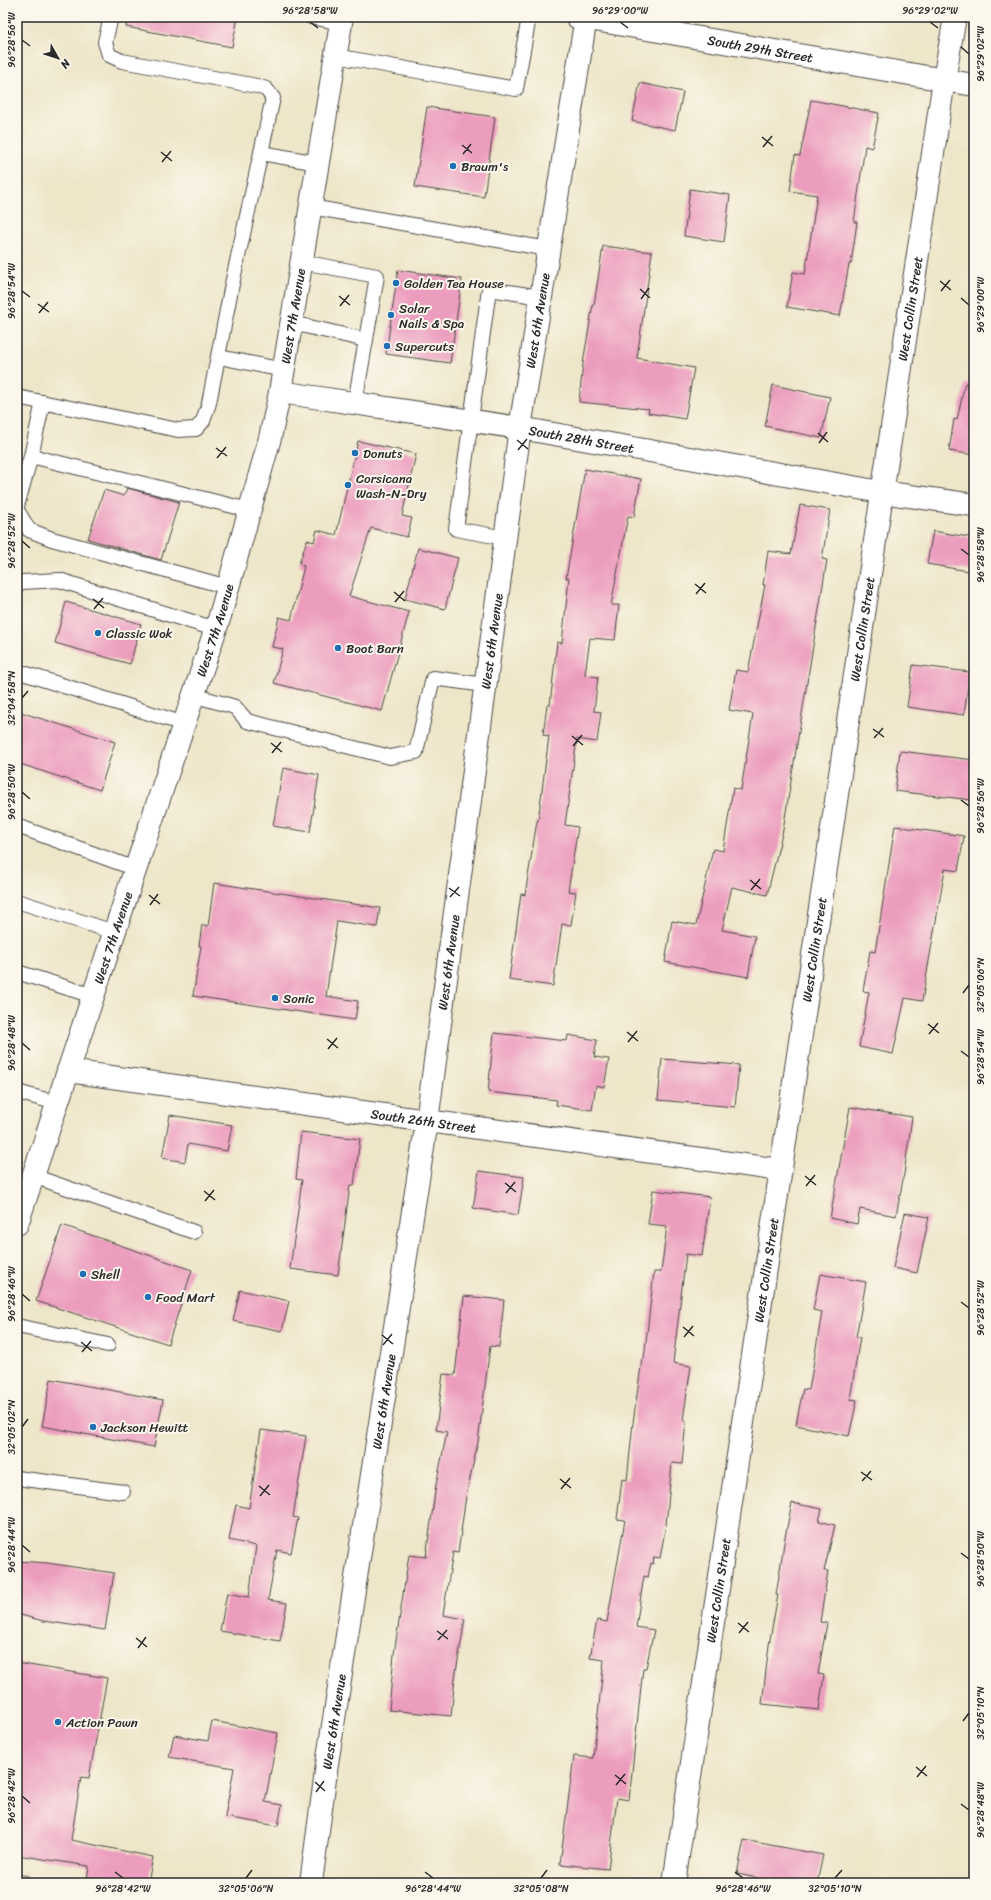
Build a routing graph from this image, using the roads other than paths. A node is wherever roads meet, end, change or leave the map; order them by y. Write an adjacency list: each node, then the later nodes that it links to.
1 (111, 17): 10 (lane)
2 (311, 17): 6 (lane)
3 (529, 17): 7 (lane)
4 (955, 17): 8 (street, West Collin Street)
5 (583, 18): 8 (street, South 29th Street); 13 (street, West 6th Avenue)
6 (342, 20): 7 (street, West 7th Avenue)
7 (336, 56): 11 (street, West 7th Avenue)
8 (944, 80): 9 (street, South 29th Street); 27 (street, West Collin Street)
9 (974, 85)
10 (261, 153): 11 (lane); 18 (lane)
11 (318, 163): 12 (street, West 7th Avenue)
12 (311, 206): 13 (lane); 14 (street, West 7th Avenue)
13 (548, 249): 15 (street, West 6th Avenue)
14 (302, 262): 16 (street, West 7th Avenue); 17 (lane)
15 (541, 297): 24 (lane); 25 (street, West 6th Avenue)
16 (292, 322): 17 (lane); 19 (street, West 7th Avenue)
17 (366, 340): 23 (lane)
18 (219, 357): 19 (lane); 22 (lane)
19 (284, 370): 20 (street, West 7th Avenue)
20 (280, 392): 23 (street, South 28th Street); 31 (street, West 7th Avenue)
21 (17, 397): 22 (lane)
22 (44, 402): 26 (lane)
23 (355, 403): 24 (street, South 28th Street)
24 (471, 421): 25 (street, South 28th Street); 32 (lane)
25 (520, 428): 27 (street, South 28th Street); 32 (street, West 6th Avenue)
26 (31, 456): 29 (lane); 31 (lane)
27 (882, 492): 28 (street, South 28th Street); 50 (street, West Collin Street)
28 (974, 505)
29 (17, 506)
30 (17, 510): 34 (lane)
31 (249, 510): 34 (street, West 7th Avenue)
32 (505, 538): 37 (street, West 6th Avenue)
33 (17, 585): 35 (lane)
34 (228, 587): 35 (street, West 7th Avenue)
35 (215, 630): 38 (street, West 7th Avenue)
36 (17, 671): 39 (lane)
37 (485, 685): 38 (lane); 49 (street, West 6th Avenue)
38 (194, 695): 39 (street, West 7th Avenue)
39 (184, 724): 41 (street, West 7th Avenue)
40 (17, 826): 41 (lane)
41 (136, 869): 43 (street, West 7th Avenue)
42 (17, 901): 43 (lane)
43 (114, 932): 45 (street, West 7th Avenue)
44 (17, 972): 45 (lane)
45 (93, 996): 46 (street, West 7th Avenue)
46 (68, 1071): 48 (street, West 7th Avenue); 49 (street, South 26th Street)
47 (17, 1092): 48 (lane)
48 (57, 1103): 51 (street, West 7th Avenue)
49 (427, 1121): 50 (street, South 26th Street); 60 (street, West 6th Avenue)
50 (780, 1170): 61 (street, West Collin Street)
51 (33, 1176): 52 (street, West 7th Avenue); 53 (lane)
52 (17, 1224)
53 (194, 1232)
54 (17, 1326): 55 (lane)
55 (108, 1345)
56 (17, 1478): 57 (lane)
57 (123, 1492)
58 (17, 1882): 59 (lane)
59 (26, 1883)
60 (311, 1883)
61 (674, 1883)

